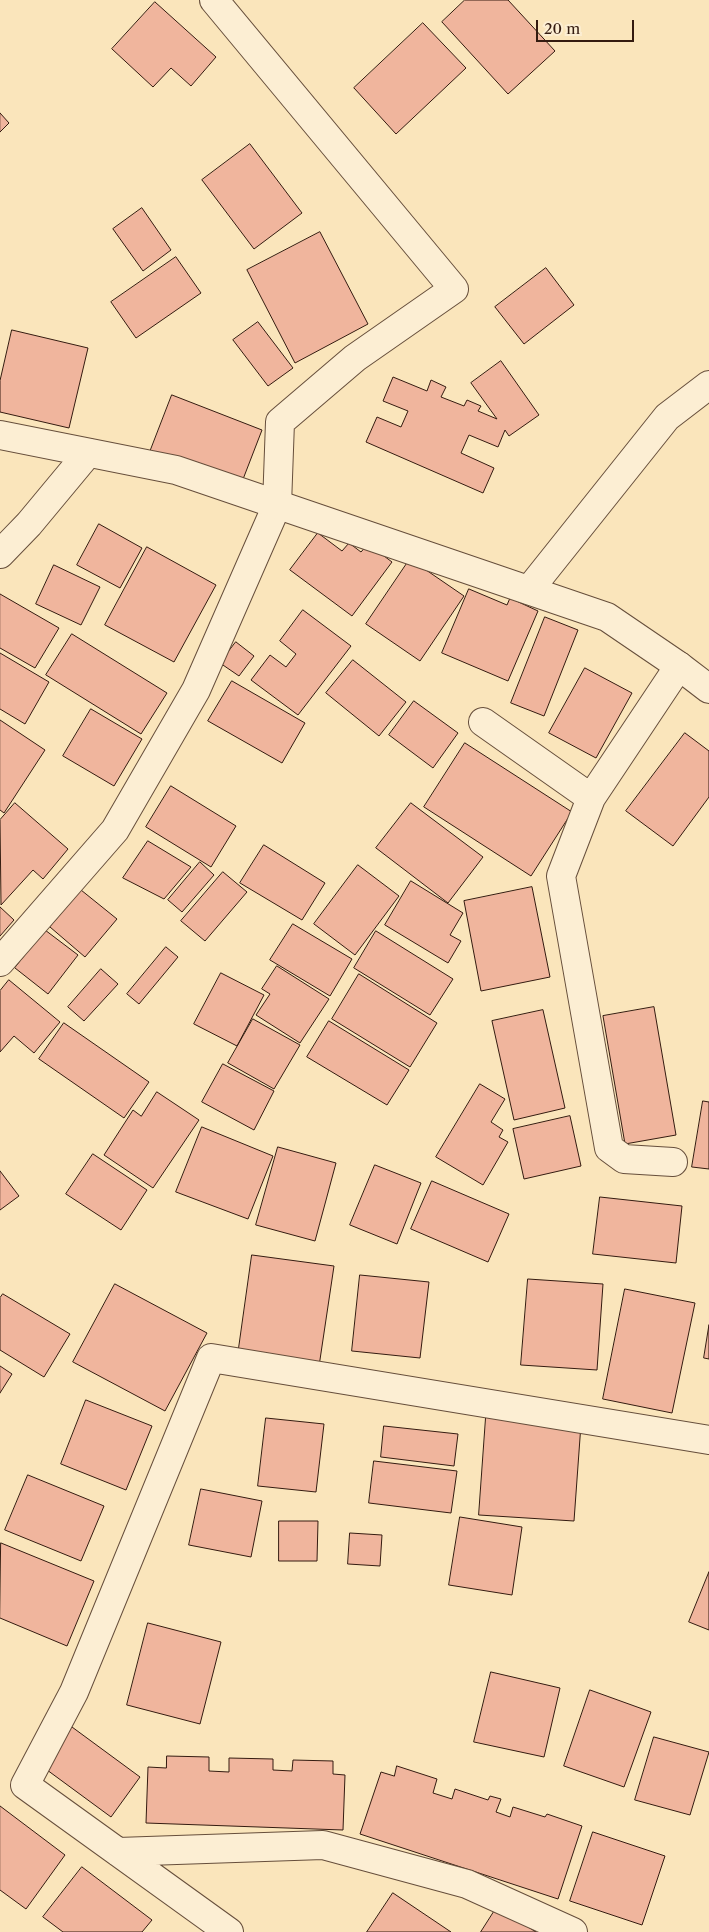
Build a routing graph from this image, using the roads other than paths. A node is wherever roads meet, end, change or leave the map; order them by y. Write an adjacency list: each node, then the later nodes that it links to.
1 (214, 0): 5 (street)
2 (709, 385): 7 (street)
3 (0, 435): 4 (street)
4 (88, 453): 5 (street); 6 (street)
5 (277, 505): 7 (street); 12 (street)
6 (0, 554)
7 (529, 590): 8 (street)
8 (679, 666): 9 (street); 11 (street)
9 (709, 689)
10 (483, 722): 11 (street)
11 (591, 798): 13 (street)
12 (0, 962)
13 (673, 1162)
14 (709, 1440): 15 (street)
15 (118, 1852): 16 (street); 17 (street)
16 (229, 1932)
17 (573, 1932)

